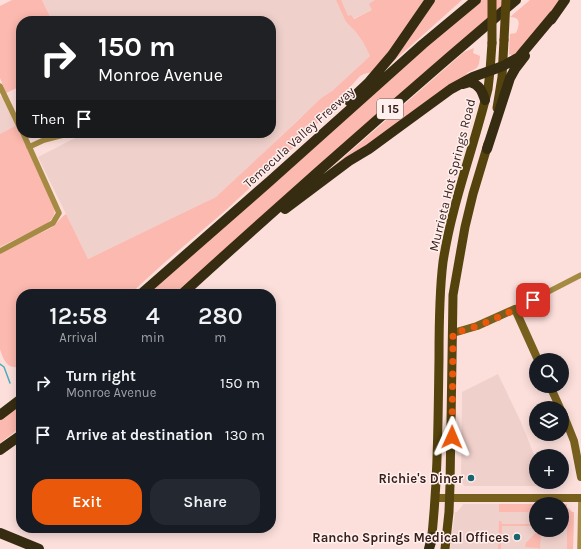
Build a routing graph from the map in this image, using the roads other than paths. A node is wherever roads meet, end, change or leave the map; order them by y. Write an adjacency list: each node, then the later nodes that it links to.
1 (430, 0): 20 (highway)
2 (472, 0): 9 (highway)
3 (476, 0): 9 (highway, Temecula Valley Freeway / I 15)
4 (492, 0): 11 (main road, Murrieta Hot Springs Road, bridge)
5 (506, 0): 10 (main road, Murrieta Hot Springs Road, bridge)
6 (516, 0): 21 (highway, I 15)
7 (565, 0): 8 (highway)
8 (554, 14): 10 (highway); 19 (highway)
9 (423, 44): 20 (highway, Temecula Valley Freeway / I 15)
10 (503, 66): 11 (highway); 19 (main road, Murrieta Hot Springs Road)
11 (490, 71): 13 (highway); 14 (main road, Murrieta Hot Springs Road)
12 (0, 86): 15 (street)
13 (451, 89): 14 (highway); 21 (highway)
14 (485, 100): 26 (main road, Murrieta Hot Springs Road)
15 (16, 120)
16 (24, 138): 18 (street)
17 (52, 138): 18 (street)
18 (29, 147): 22 (street)
19 (487, 149): 28 (main road, Murrieta Hot Springs Road)
20 (270, 181): 24 (highway, Temecula Valley Freeway / I 15)
21 (265, 218): 25 (highway, I 15)
22 (0, 251)
23 (581, 275): 27 (street)
24 (147, 289)
25 (187, 289)
26 (440, 290): 28 (main road); 37 (main road, Murrieta Hot Springs Road)
27 (515, 309): 28 (street); 29 (street)
28 (453, 333): 38 (main road, Murrieta Hot Springs Road)
29 (535, 353)
30 (16, 403): 31 (highway)
31 (0, 415)
32 (569, 428): 35 (street)
33 (16, 439): 34 (highway)
34 (0, 450)
35 (581, 477)
36 (581, 494): 39 (street)
37 (436, 498): 38 (street); 41 (main road, Murrieta Hot Springs Road)
38 (450, 498): 39 (street); 44 (main road, Murrieta Hot Springs Road)
39 (581, 498): 45 (street)
40 (0, 532): 42 (highway)
41 (432, 537): 43 (highway)
42 (40, 549)
43 (430, 549)
44 (445, 549)
45 (580, 549)

